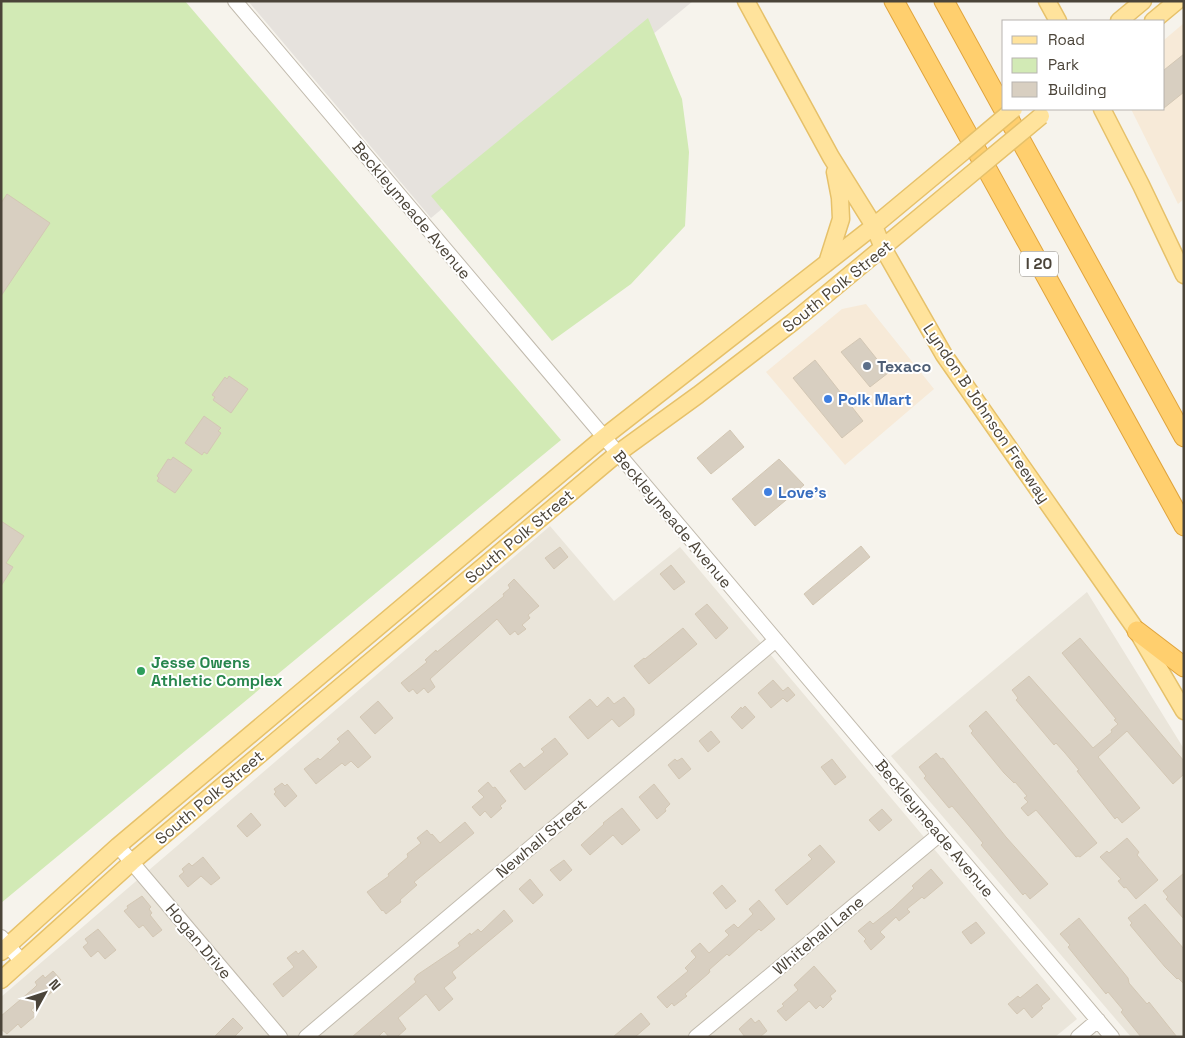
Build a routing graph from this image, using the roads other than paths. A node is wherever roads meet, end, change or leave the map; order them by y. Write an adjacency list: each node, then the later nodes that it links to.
1 (235, 1): 21 (street, Beckleymeade Avenue)
2 (746, 1): 16 (main road, Lyndon B Johnson Freeway)
3 (894, 1): 24 (highway, I 20)
4 (944, 1): 11 (highway, I 20)
5 (1048, 1): 8 (main road)
6 (1143, 1): 9 (main road)
7 (1177, 1): 10 (main road)
8 (1058, 20)
9 (1120, 20)
10 (1154, 20)
11 (1002, 106)
12 (1004, 110): 22 (highway, I 20)
13 (1013, 110): 17 (main road, South Polk Street, bridge)
14 (1048, 110): 18 (main road, South Polk Street, bridge)
15 (1103, 110): 20 (main road)
16 (831, 158): 17 (main road, Lyndon B Johnson Freeway); 19 (main road)
17 (874, 226): 18 (main road, Lyndon B Johnson Freeway); 19 (main road, South Polk Street)
18 (883, 248): 23 (main road, South Polk Street); 25 (main road, Lyndon B Johnson Freeway)
19 (826, 263): 21 (main road, South Polk Street)
20 (1184, 275)
21 (604, 437): 23 (street, Beckleymeade Avenue); 27 (main road, South Polk Street)
22 (1184, 437)
23 (618, 453): 26 (street, Beckleymeade Avenue); 29 (main road, South Polk Street)
24 (1184, 526)
25 (1137, 631): 28 (highway); 30 (main road, Lyndon B Johnson Freeway)
26 (776, 640): 31 (street, Beckleymeade Avenue); 39 (street, Newhall Street)
27 (346, 655): 29 (main road); 32 (main road, South Polk Street)
28 (1184, 667)
29 (360, 670): 33 (main road, South Polk Street)
30 (1184, 711)
31 (940, 834): 37 (street, Beckleymeade Avenue); 40 (street, Whitehall Lane)
32 (118, 846): 33 (street, Hogan Drive); 34 (main road, South Polk Street)
33 (132, 862): 35 (main road, South Polk Street); 38 (street, Hogan Drive)
34 (4, 945): 35 (street)
35 (22, 962): 36 (main road, South Polk Street)
36 (1, 980)
37 (1098, 1020): 41 (street); 42 (street, Beckleymeade Avenue)
38 (280, 1037)
39 (306, 1037)
40 (696, 1037)
41 (1078, 1037)
42 (1112, 1037)

